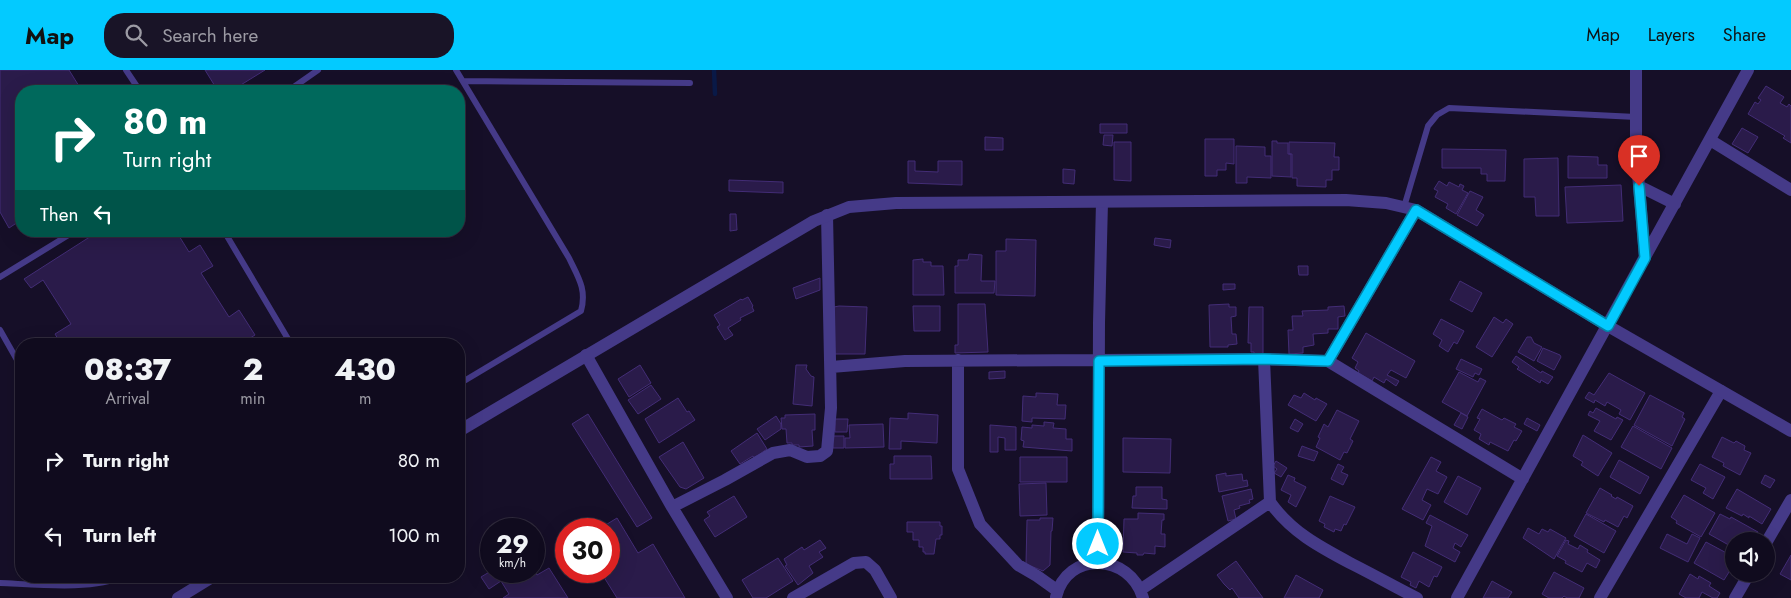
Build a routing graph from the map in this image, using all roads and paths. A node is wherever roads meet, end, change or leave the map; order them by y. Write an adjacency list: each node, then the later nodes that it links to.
1 (126, 70): 8 (lane)
2 (318, 70): 9 (lane)
3 (456, 70): 6 (lane)
4 (1636, 70): 12 (street)
5 (1748, 70): 13 (street)
6 (463, 82): 7 (lane); 10 (lane)
7 (690, 83)
8 (136, 85)
9 (297, 85)
10 (465, 85)
11 (465, 85): 34 (lane)
12 (1636, 117): 14 (street); 18 (lane)
13 (1710, 140): 15 (street); 17 (street)
14 (1639, 186): 17 (street); 22 (street)
15 (1791, 190)
16 (1102, 202): 18 (street); 19 (street); 31 (street)
17 (1675, 204): 22 (street)
18 (1410, 209): 24 (street); 32 (street)
19 (827, 215): 27 (street); 33 (street)
20 (65, 237): 23 (lane)
21 (228, 237): 26 (lane)
22 (1645, 258): 24 (street)
23 (0, 277)
24 (1608, 326): 35 (street); 38 (street)
25 (0, 330): 28 (lane)
26 (287, 338)
27 (586, 355): 36 (street); 41 (street)
28 (15, 356)
29 (1264, 359): 31 (street); 32 (street); 40 (street)
30 (958, 360): 31 (street); 33 (street); 48 (street)
31 (1099, 361): 43 (street)
32 (1328, 361): 38 (street)
33 (831, 368): 41 (street)
34 (465, 380)
35 (1721, 391): 37 (street); 56 (street)
36 (465, 427)
37 (1791, 431)
38 (1523, 479): 55 (street)
39 (1791, 500): 42 (street)
40 (1270, 502): 49 (street); 54 (street)
41 (672, 507): 51 (street)
42 (1772, 532)
43 (1098, 563): 48 (street); 49 (street)
44 (1744, 582): 57 (street)
45 (0, 583): 46 (lane)
46 (98, 583)
47 (203, 583): 50 (street)
48 (1057, 594)
49 (1141, 594)
50 (178, 598)
51 (727, 598)
52 (794, 598): 53 (street)
53 (892, 598)
54 (1417, 598)
55 (1457, 598)
56 (1600, 598)
57 (1735, 598)

